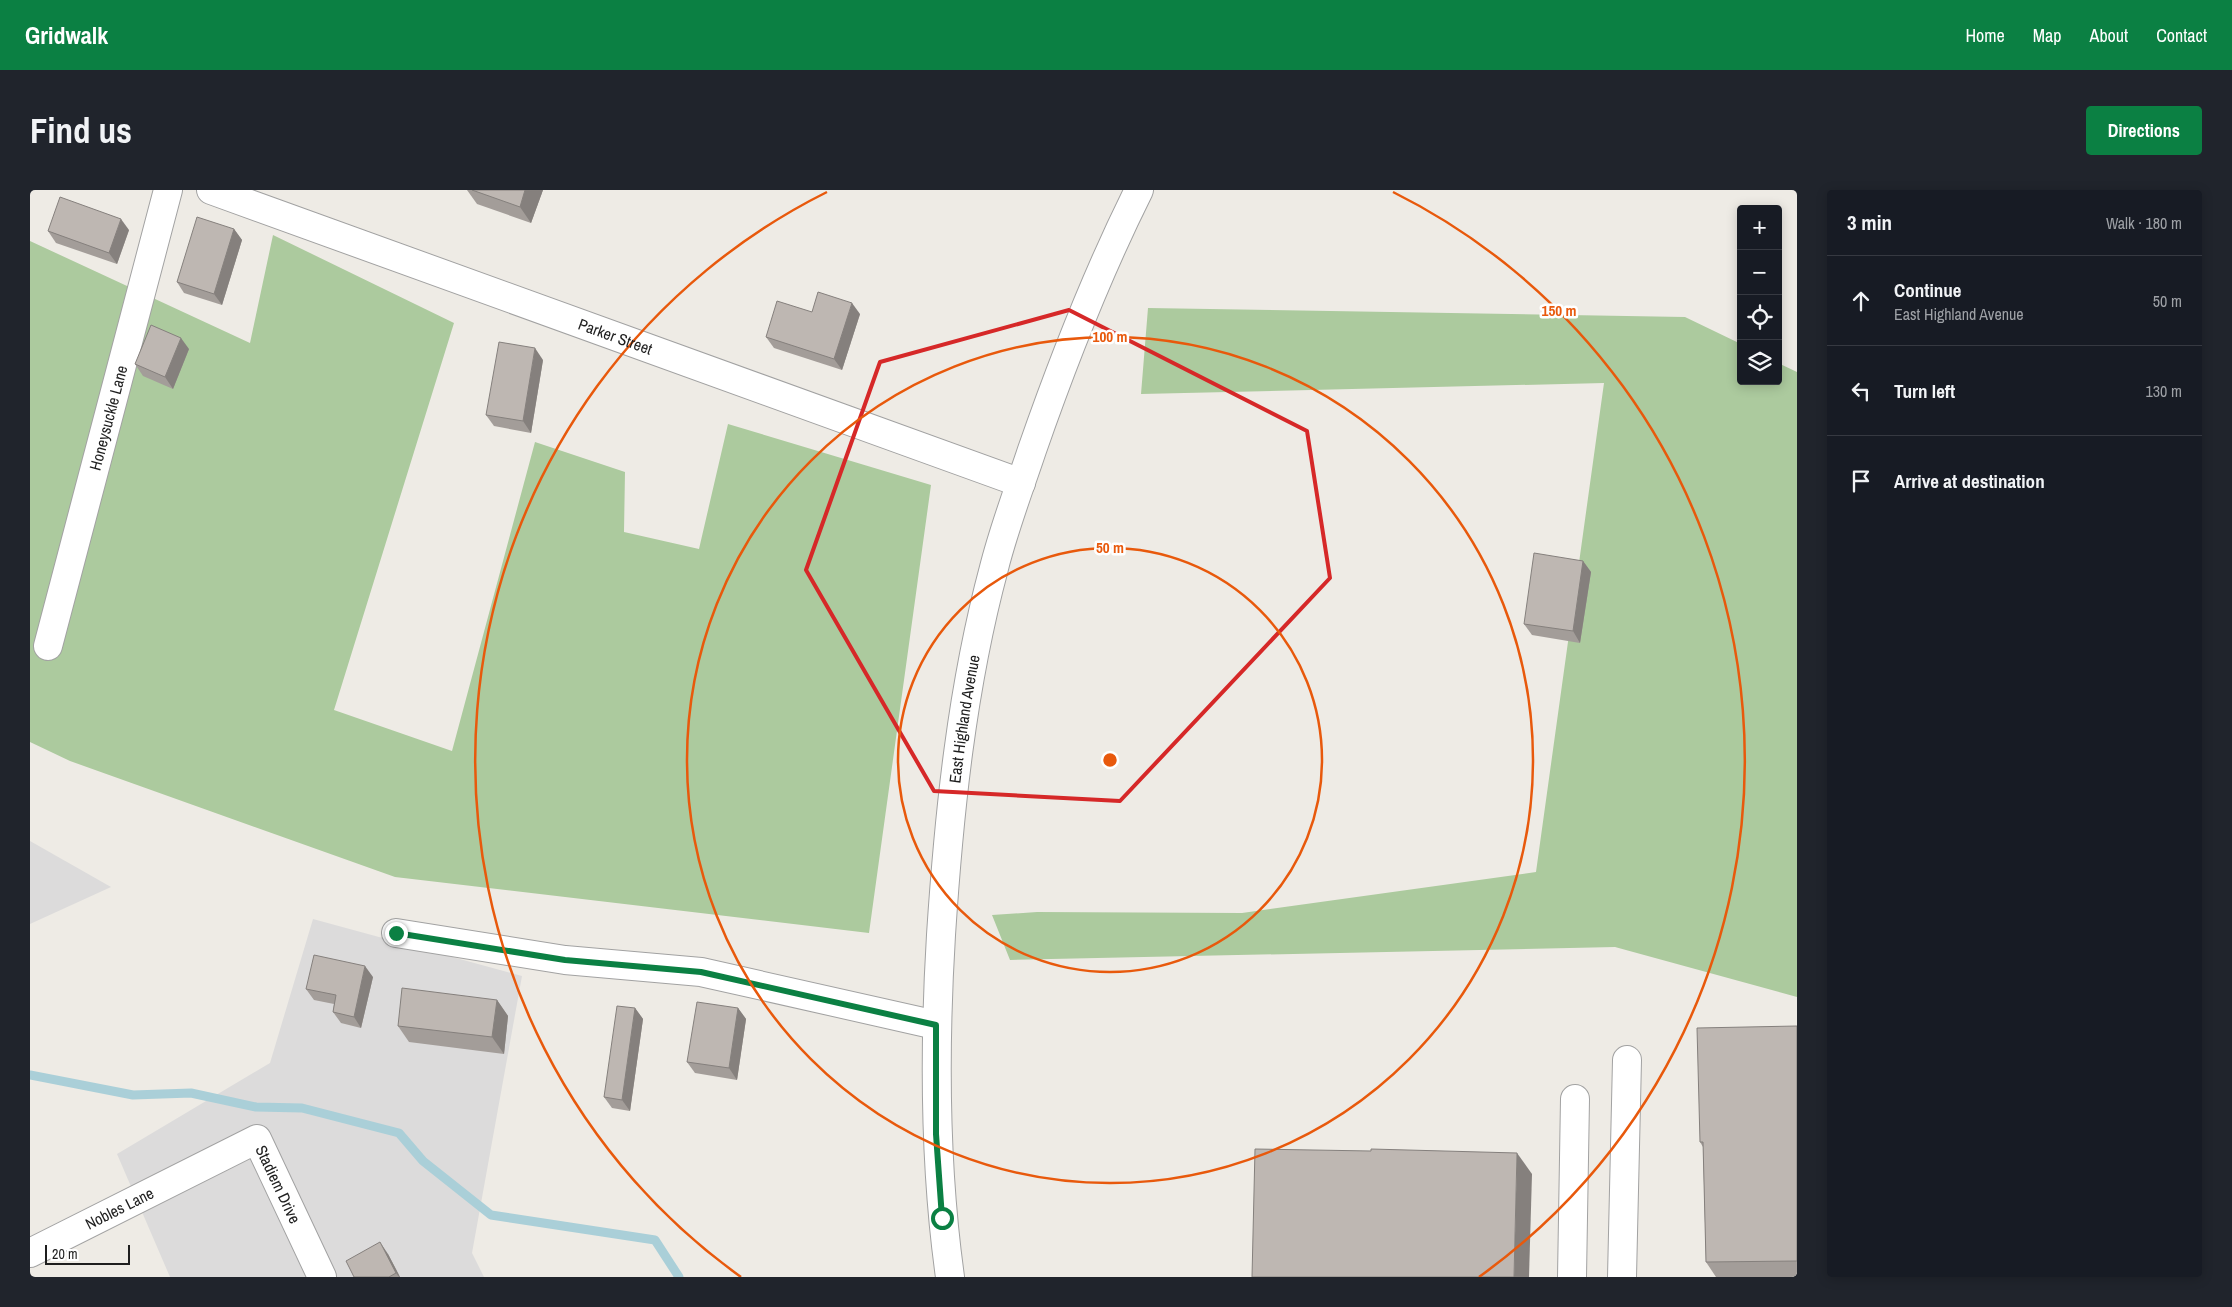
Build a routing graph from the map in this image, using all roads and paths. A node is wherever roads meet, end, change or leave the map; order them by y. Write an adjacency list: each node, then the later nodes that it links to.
1 (168, 190): 5 (street, Honeysuckle Lane)
2 (211, 190): 4 (street, Parker Street)
3 (1139, 190): 4 (street, East Highland Avenue)
4 (1021, 483): 7 (street, East Highland Avenue)
5 (48, 646)
6 (396, 933): 7 (street)
7 (936, 1025): 13 (street, East Highland Avenue)
8 (1627, 1060): 15 (street)
9 (1575, 1099): 14 (street)
10 (182, 1177): 11 (street, Nobles Lane); 12 (street, Stadiem Drive)
11 (30, 1253)
12 (322, 1277)
13 (950, 1277)
14 (1572, 1277)
15 (1622, 1277)

